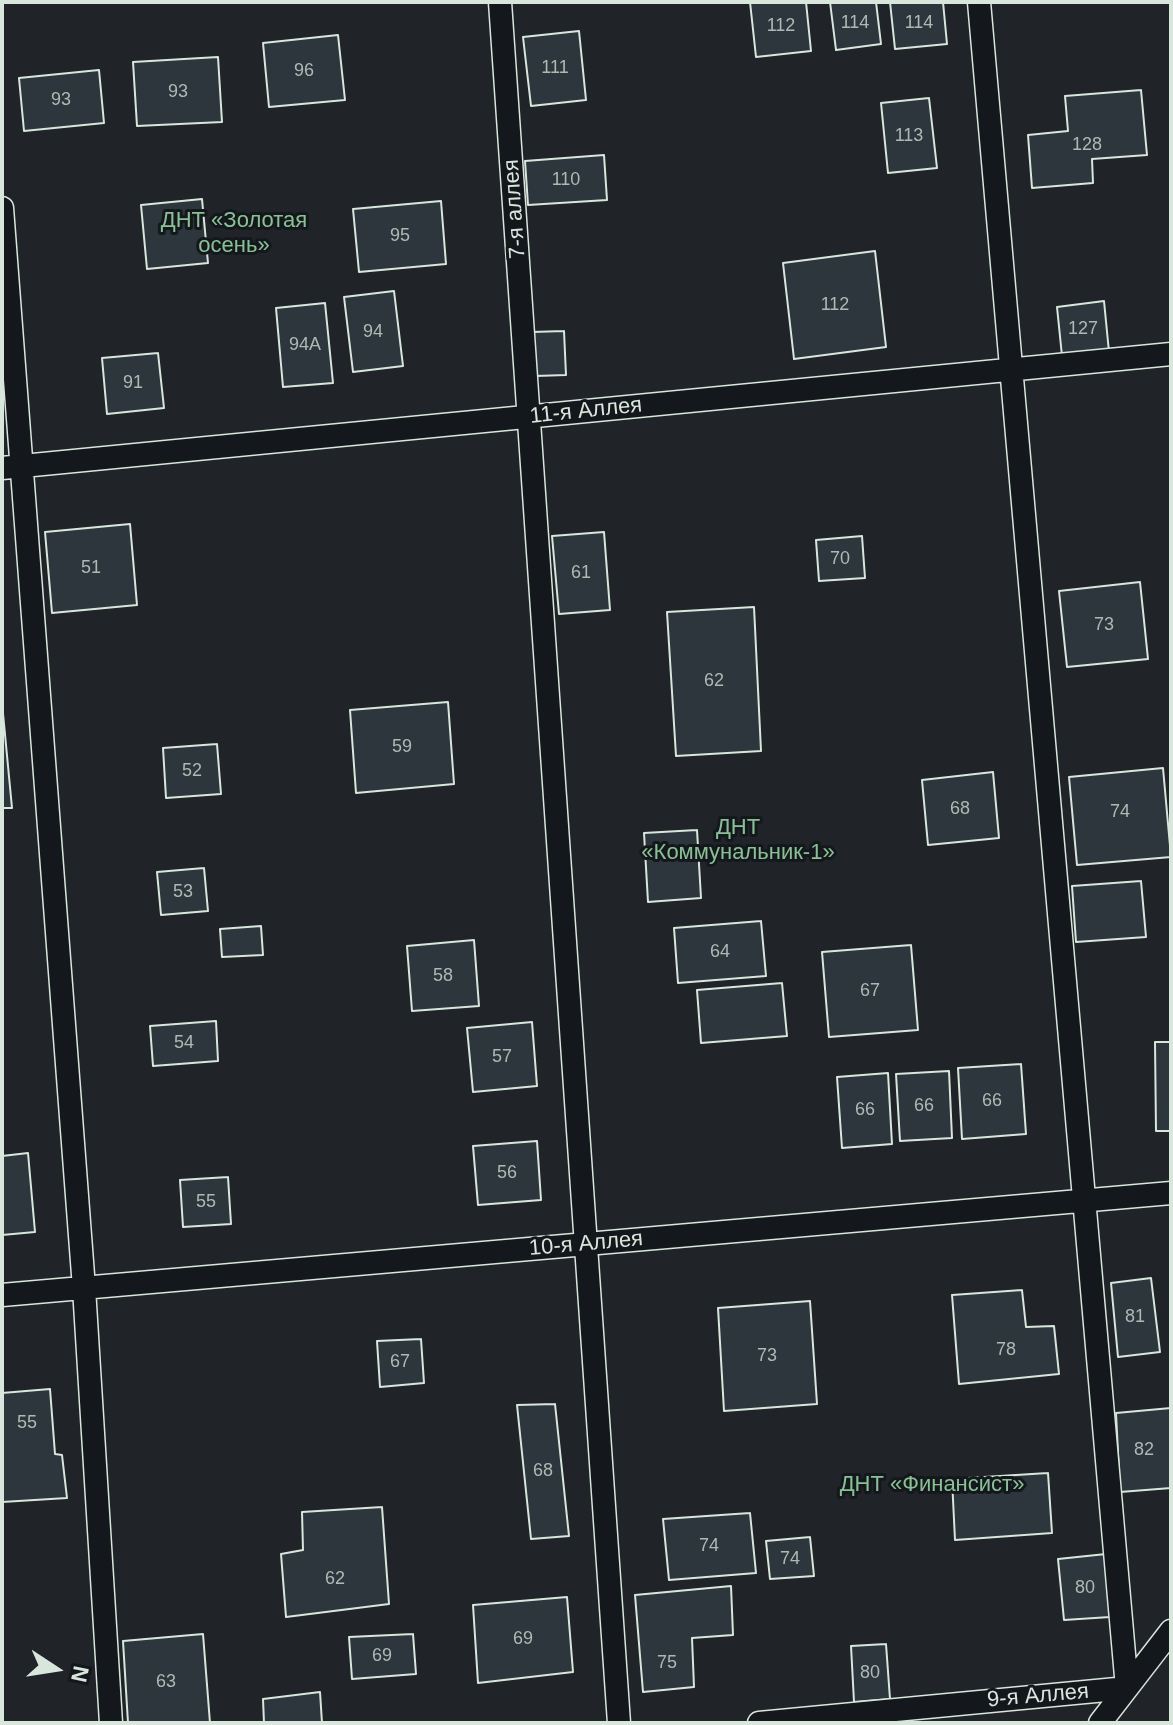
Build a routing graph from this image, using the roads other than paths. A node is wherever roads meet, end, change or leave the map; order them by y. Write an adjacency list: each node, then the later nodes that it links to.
1 (500, 2): 6 (lane, 7-я аллея)
2 (979, 2): 5 (lane)
3 (2, 208): 7 (lane)
4 (1171, 354): 5 (lane, 11-я Аллея)
5 (1010, 369): 6 (lane, 11-я Аллея); 9 (lane)
6 (529, 417): 7 (lane, 11-я Аллея); 10 (lane, 7-я аллея)
7 (12, 467): 11 (lane)
8 (1171, 1193): 9 (lane, 10-я Аллея)
9 (1084, 1200): 10 (lane, 10-я Аллея); 14 (lane)
10 (586, 1244): 11 (lane, 10-я Аллея); 16 (lane, 7-я аллея)
11 (84, 1288): 12 (lane, 10-я Аллея); 15 (lane)
12 (2, 1295)
13 (1171, 1631): 14 (lane)
14 (1127, 1688): 17 (lane, 9-я Аллея); 18 (lane)
15 (111, 1723)
16 (619, 1723)
17 (759, 1723)
18 (1100, 1723)

